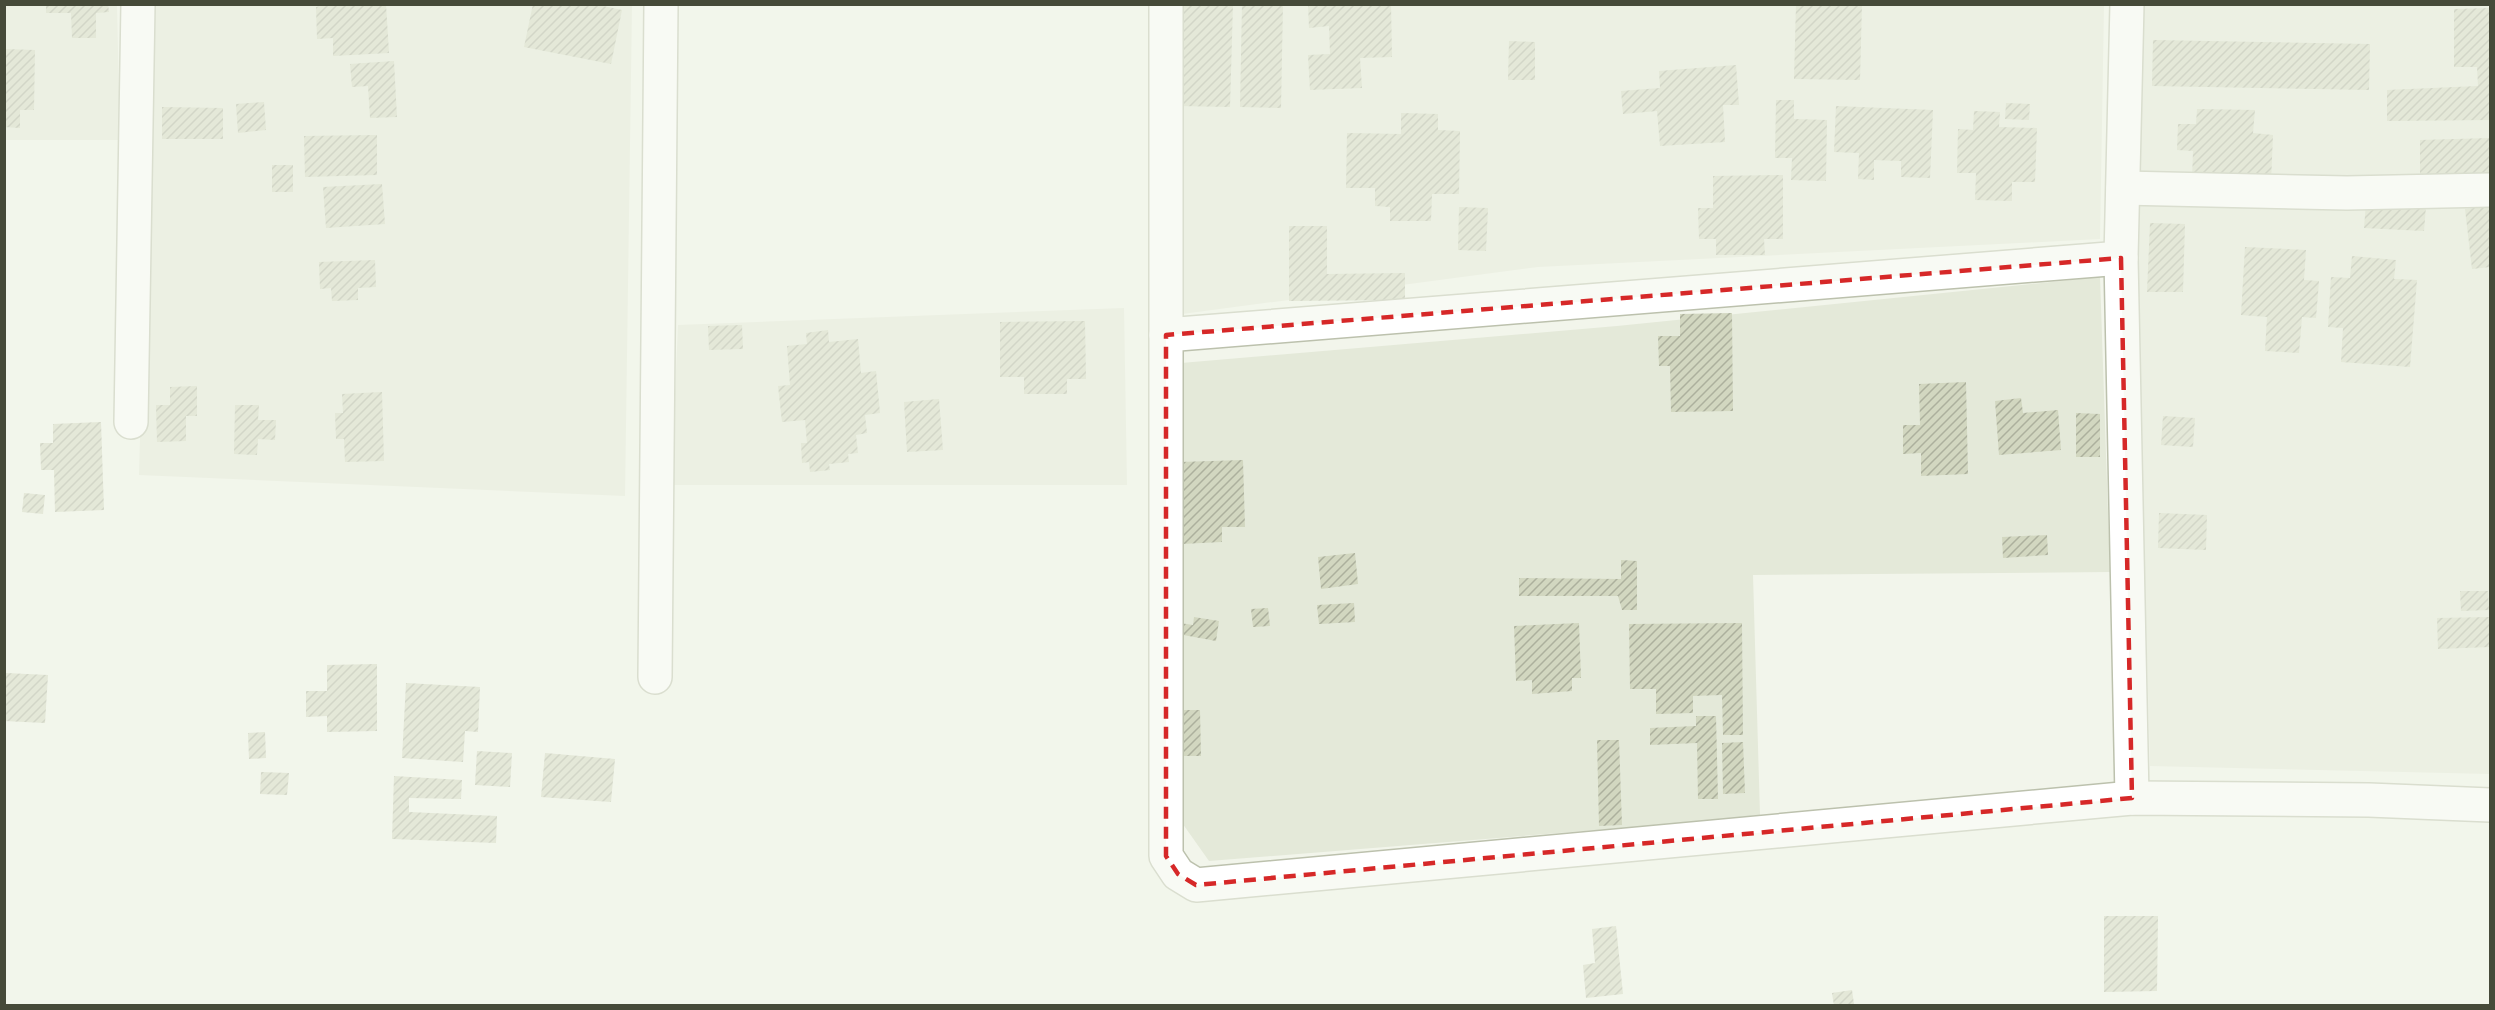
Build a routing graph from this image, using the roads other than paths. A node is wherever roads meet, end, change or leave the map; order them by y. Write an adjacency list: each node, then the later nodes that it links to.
1 (138, 4): 9 (street)
2 (661, 4): 10 (street)
3 (1167, 4): 8 (street)
4 (2127, 4): 5 (street)
5 (2123, 188): 6 (street); 7 (street)
6 (2490, 190)
7 (2121, 258): 8 (street); 11 (street)
8 (1166, 334): 11 (street)
9 (131, 422)
10 (655, 677)
11 (2133, 798): 12 (street)
12 (2490, 805)

